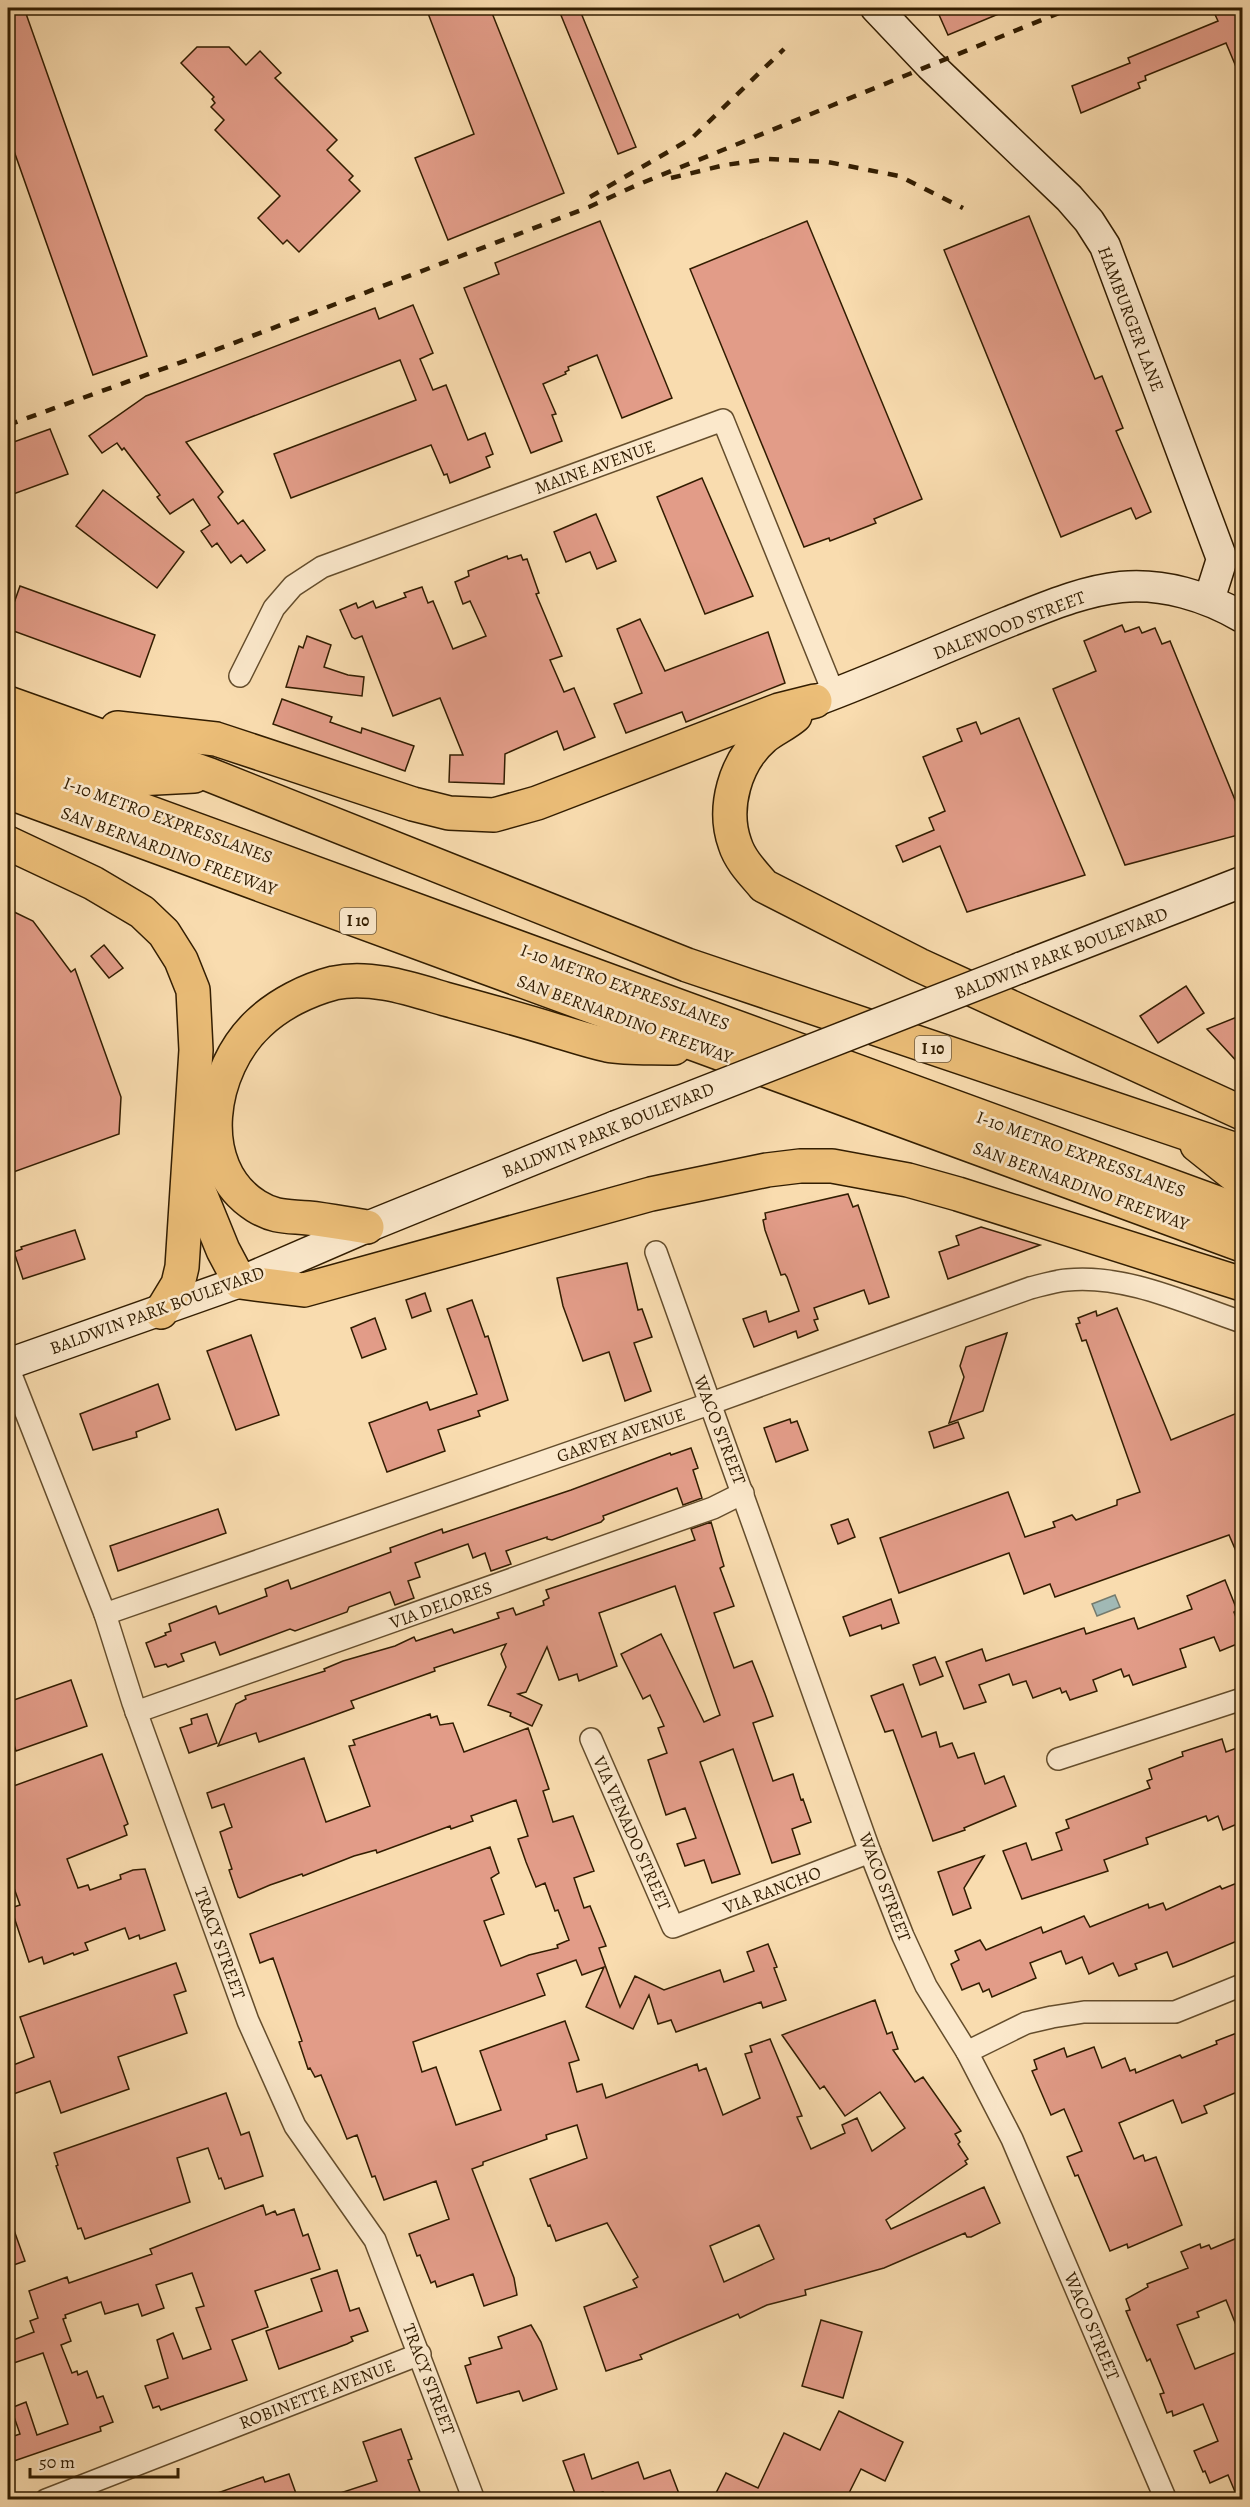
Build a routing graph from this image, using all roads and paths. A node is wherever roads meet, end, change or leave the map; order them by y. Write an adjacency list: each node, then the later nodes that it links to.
1 (876, 8): 2 (main road, HAMBURGER LANE)
2 (1209, 600): 3 (main road, DALEWOOD STREET); 5 (main road, DALEWOOD STREET)
3 (1242, 617)
4 (240, 676): 5 (street, MAINE AVENUE)
5 (824, 697): 7 (highway); 15 (highway)
6 (8, 703): 7 (highway, I 10)
7 (55, 720): 10 (highway, I 10)
8 (8, 731): 10 (highway, I-10 METRO EXPRESSLANES)
9 (8, 761): 20 (highway, I-10 METRO EXPRESSLANES)
10 (210, 775): 16 (highway, I 10)
11 (8, 792): 14 (highway, SAN BERNARDINO FREEWAY / I 10)
12 (8, 843): 18 (highway)
13 (1242, 882): 21 (main road, BALDWIN PARK BOULEVARD, bridge)
14 (709, 1050): 21 (highway); 22 (highway, SAN BERNARDINO FREEWAY / I 10)
15 (1242, 1113)
16 (1179, 1132): 17 (highway, I 10); 19 (highway)
17 (1242, 1152)
18 (190, 1170): 24 (highway); 26 (highway)
19 (1242, 1181)
20 (1242, 1212)
21 (367, 1227): 24 (main road, BALDWIN PARK BOULEVARD)
22 (1242, 1245)
23 (656, 1252): 29 (street, WACO STREET)
24 (240, 1282): 25 (highway); 26 (main road, BALDWIN PARK BOULEVARD)
25 (1242, 1284)
26 (161, 1312): 28 (main road, BALDWIN PARK BOULEVARD)
27 (1242, 1322): 29 (street, GARVEY AVENUE)
28 (8, 1366): 31 (street, TRACY STREET)
29 (709, 1404): 30 (street, WACO STREET); 31 (street, GARVEY AVENUE)
30 (743, 1493): 33 (street, VIA DELORES); 36 (street, WACO STREET)
31 (105, 1614): 33 (street, TRACY STREET)
32 (1242, 1699): 35 (street)
33 (136, 1712): 40 (street, TRACY STREET)
34 (591, 1739): 37 (street, VIA VENADO STREET)
35 (1058, 1759)
36 (870, 1852): 37 (street, VIA RANCHO); 39 (street, WACO STREET)
37 (673, 1927)
38 (1242, 1984): 39 (street)
39 (967, 2052): 43 (street, WACO STREET)
40 (420, 2354): 41 (street, ROBINETTE AVENUE); 42 (street, TRACY STREET)
41 (46, 2499)
42 (474, 2499)
43 (1166, 2499)

